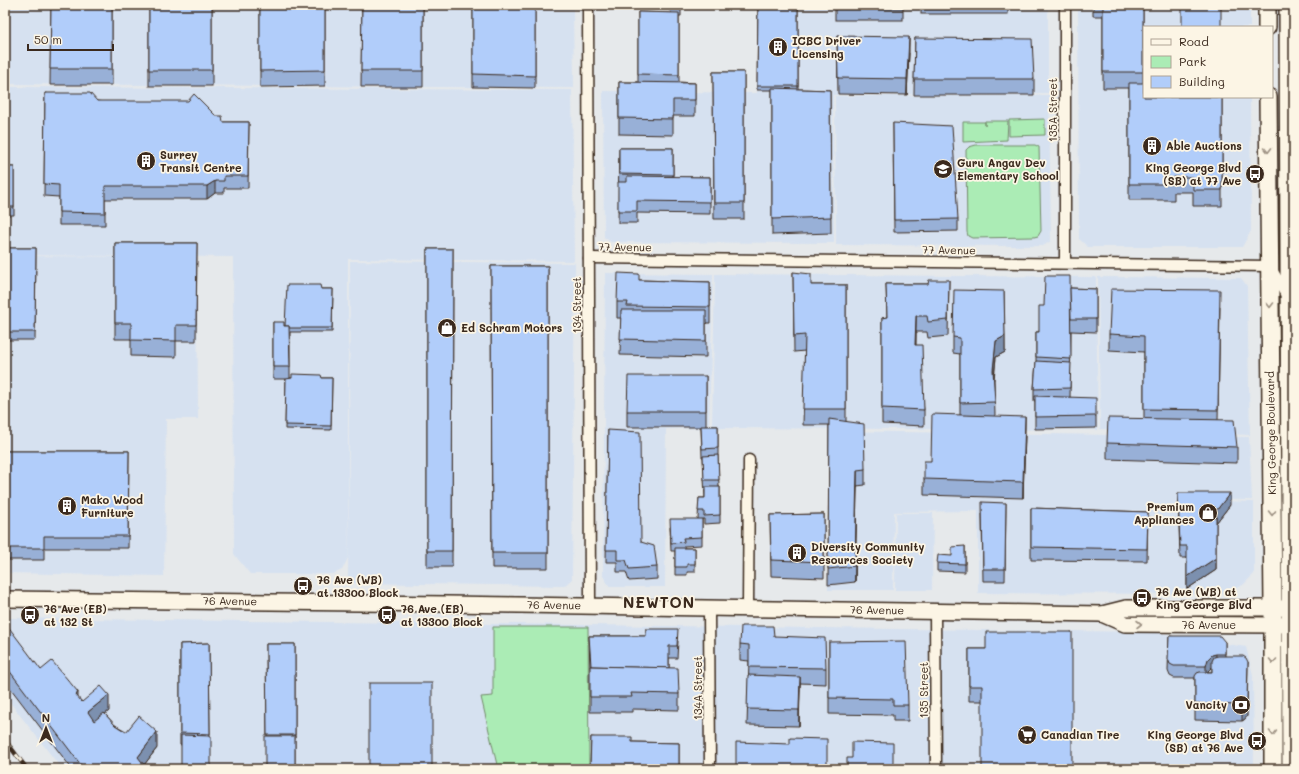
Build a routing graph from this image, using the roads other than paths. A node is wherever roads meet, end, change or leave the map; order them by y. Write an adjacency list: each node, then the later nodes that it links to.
1 (588, 5): 7 (street, 134 Street)
2 (1065, 5): 8 (street, 135A Street)
3 (1267, 5): 5 (main road)
4 (1288, 5): 10 (main road, King George Boulevard)
5 (1267, 26)
6 (1268, 98): 9 (main road, King George Boulevard, one-way to 9)
7 (589, 258): 8 (street, 77 Avenue); 13 (street, 134 Street)
8 (1065, 263): 9 (street, 77 Avenue)
9 (1270, 266): 10 (street); 17 (main road, King George Boulevard, one-way to 17)
10 (1289, 300): 17 (main road, King George Boulevard)
11 (749, 460): 15 (street)
12 (5, 598): 13 (main road, 76 Avenue)
13 (590, 606): 14 (main road, 76 Avenue)
14 (709, 608): 15 (main road, 76 Avenue); 19 (street, 134A Street)
15 (748, 608): 16 (main road, 76 Avenue)
16 (935, 611): 17 (main road, 76 Avenue); 20 (street, 135 Street)
17 (1286, 616): 18 (main road, King George Boulevard); 21 (main road, King George Boulevard, one-way to 21)
18 (1292, 668): 22 (main road, King George Boulevard)
19 (710, 769)
20 (936, 769)
21 (1273, 769)
22 (1291, 769)

